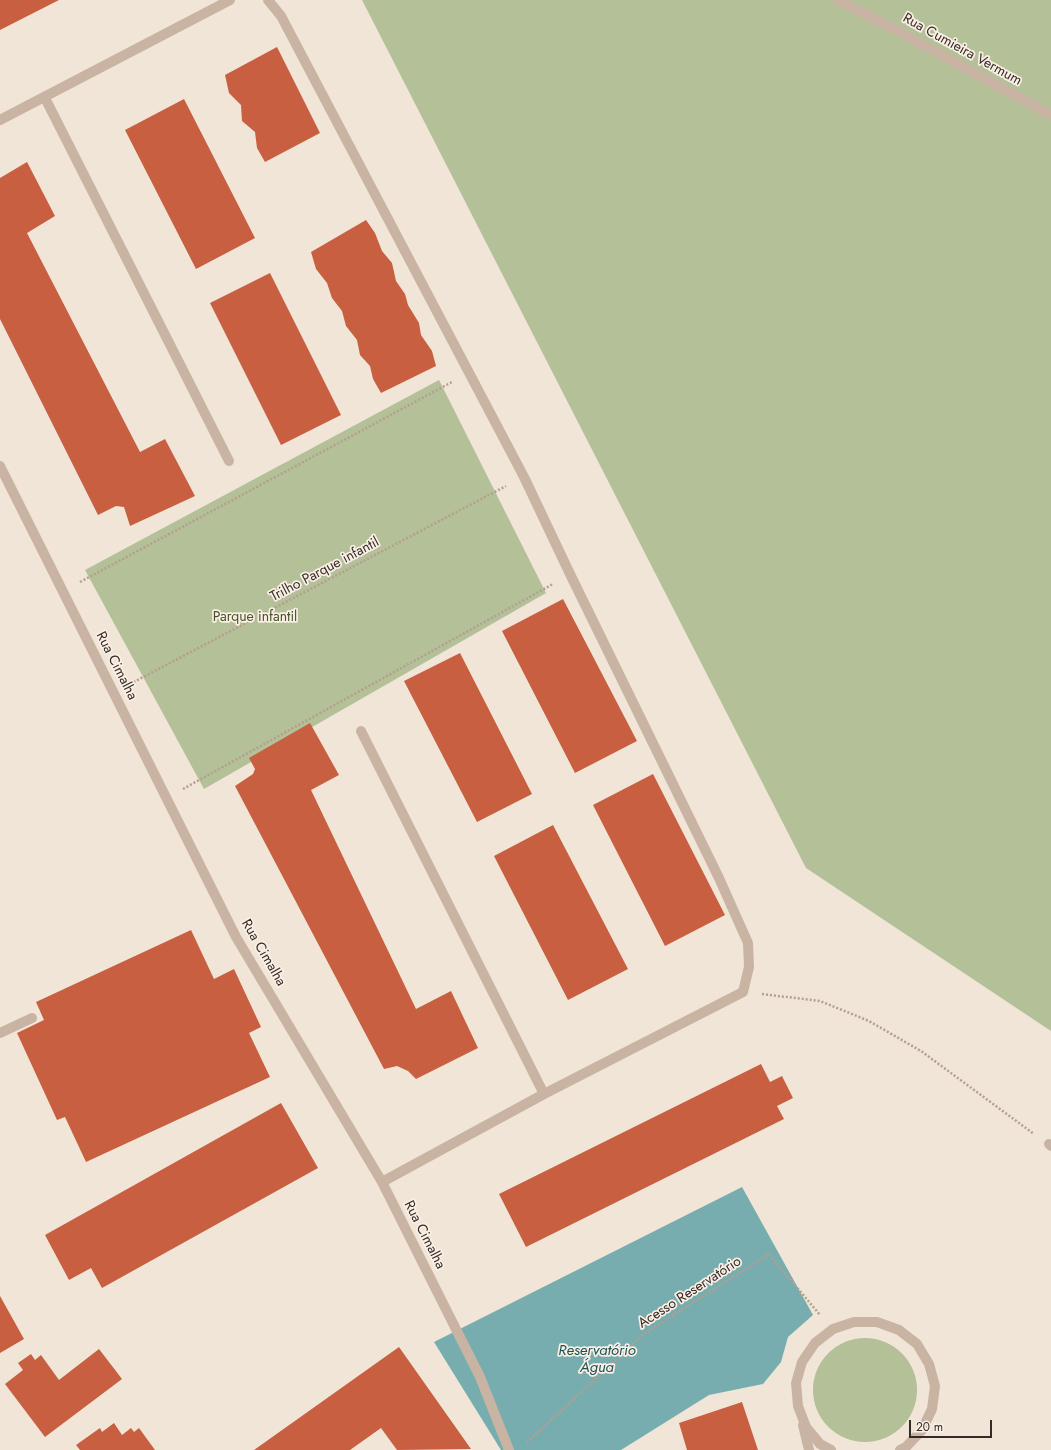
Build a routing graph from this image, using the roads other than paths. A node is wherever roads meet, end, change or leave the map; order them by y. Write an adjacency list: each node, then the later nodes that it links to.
1 (230, 0): 4 (street)
2 (268, 0): 12 (street)
3 (838, 0): 5 (street, Rua Cumieira Vermum)
4 (45, 98): 6 (street); 7 (street)
5 (1051, 115)
6 (0, 120)
7 (229, 462)
8 (0, 466): 13 (street, Rua Cimalha)
9 (361, 731): 12 (street)
10 (32, 1018): 11 (street)
11 (0, 1033)
12 (544, 1094): 13 (street)
13 (382, 1182): 15 (street, Rua Cimalha)
14 (798, 1406): 16 (street); 17 (street); 18 (street)
15 (509, 1450)
16 (809, 1450)
17 (831, 1450)
18 (900, 1450)

